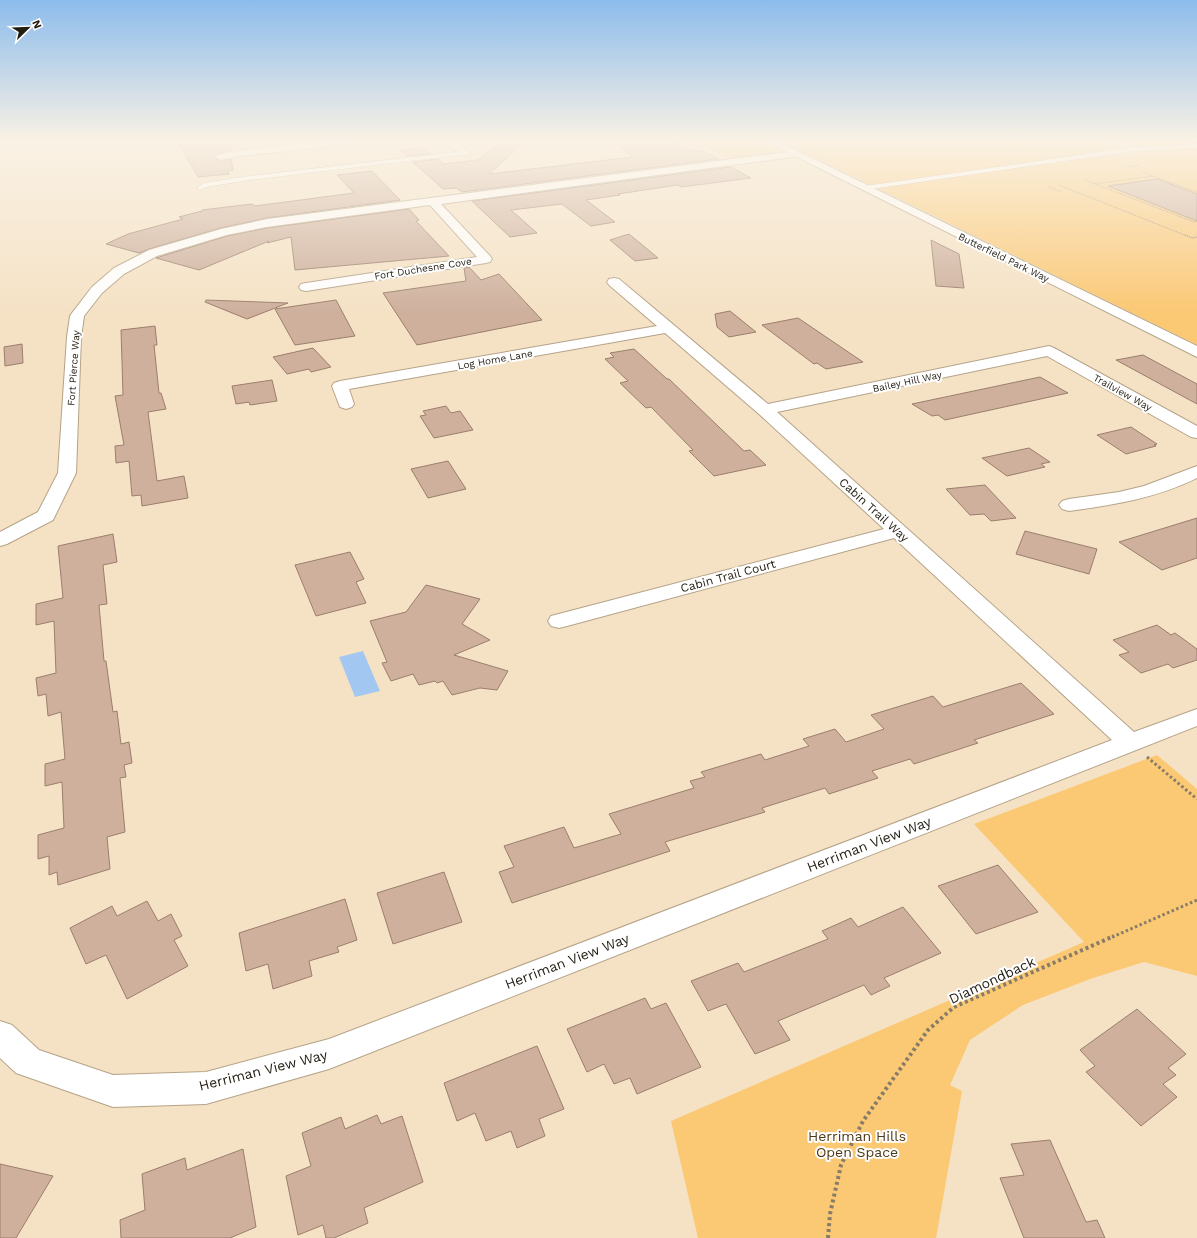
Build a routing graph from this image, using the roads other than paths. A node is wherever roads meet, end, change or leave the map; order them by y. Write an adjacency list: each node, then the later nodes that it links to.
1 (457, 198): 3 (street, Fort Pierce Way)
2 (885, 198): 8 (street, Butterfield Park Way)
3 (432, 201): 5 (street, Fort Duchesne Cove); 15 (street, Fort Pierce Way)
4 (614, 282): 6 (street, Cabin Trail Way)
5 (306, 287)
6 (668, 328): 9 (street, Log Home Lane); 10 (street, Cabin Trail Way)
7 (1049, 351): 10 (street, Bailey Hill Way); 11 (street, Trailview Way)
8 (1197, 352)
9 (346, 404)
10 (765, 410): 14 (street, Cabin Trail Way)
11 (1197, 433)
12 (1197, 471): 13 (street)
13 (1069, 505)
14 (898, 531): 16 (street, Cabin Trail Court); 18 (street, Cabin Trail Way)
15 (0, 540)
16 (559, 621)
17 (1197, 717): 18 (street)
18 (1138, 749): 19 (street, Herriman View Way)
19 (0, 1036)

